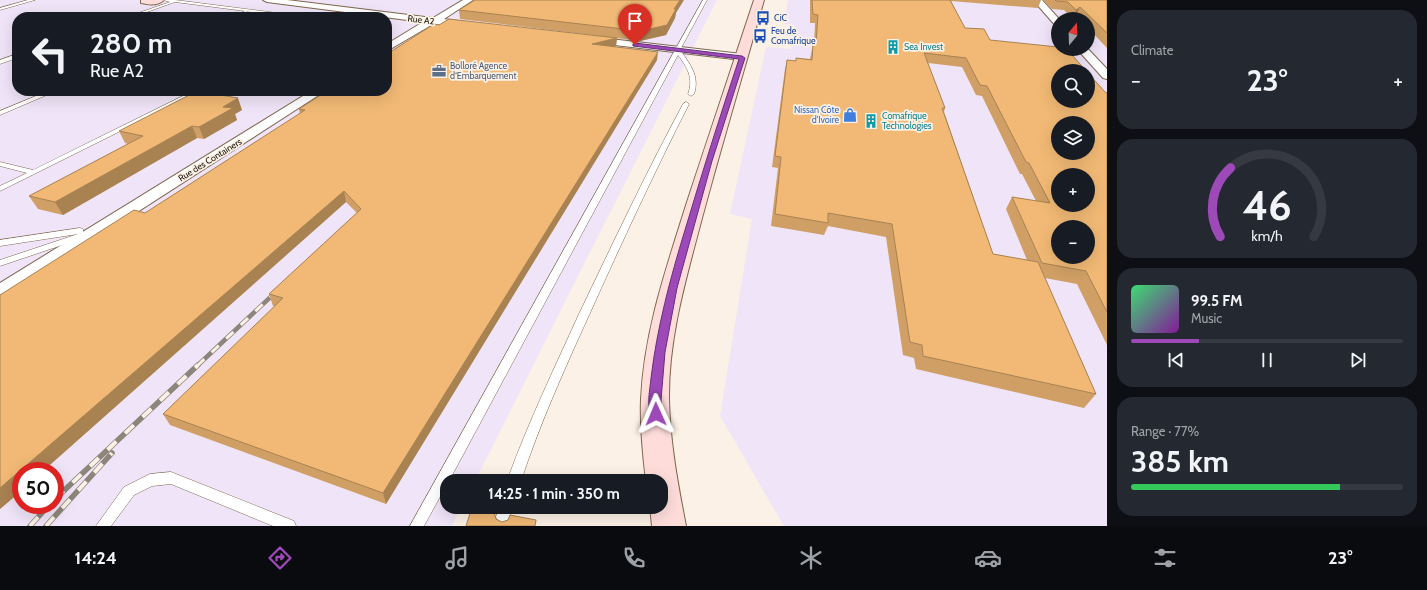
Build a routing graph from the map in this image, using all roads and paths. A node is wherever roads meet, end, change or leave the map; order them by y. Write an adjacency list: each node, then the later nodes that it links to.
1 (33, 0): 9 (lane)
2 (141, 0): 8 (lane)
3 (267, 0): 15 (street, Rue A2)
4 (468, 0): 18 (street)
5 (705, 0): 22 (lane)
6 (759, 0): 25 (main road)
7 (1037, 0): 16 (street)
8 (156, 1): 10 (lane); 11 (lane); 12 (lane)
9 (0, 10)
10 (251, 10): 13 (lane); 14 (lane)
11 (137, 12)
12 (238, 12)
13 (247, 12)
14 (267, 12)
15 (362, 12)
16 (1051, 15)
17 (392, 16): 18 (street, Rue A2)
18 (433, 21): 19 (street, Rue A2); 21 (street)
19 (481, 27)
20 (580, 38): 22 (street)
21 (392, 45)
22 (677, 50): 25 (street); 28 (lane); 44 (lane)
23 (1088, 56): 27 (street)
24 (12, 58): 26 (lane)
25 (742, 58): 45 (main road)
26 (0, 62)
27 (1107, 76)
28 (691, 94)
29 (41, 96): 33 (lane)
30 (187, 96): 35 (lane)
31 (311, 96): 37 (street, Rue des Containers)
32 (686, 104): 41 (lane)
33 (0, 113)
34 (0, 164): 35 (lane)
35 (34, 172): 36 (lane)
36 (0, 189)
37 (102, 228): 38 (lane); 39 (lane, Rue des Containers); 40 (street, Rue des Containers)
38 (0, 243)
39 (0, 263)
40 (0, 292)
41 (516, 474)
42 (103, 526): 43 (lane)
43 (289, 526)
44 (417, 526)
45 (669, 526)

